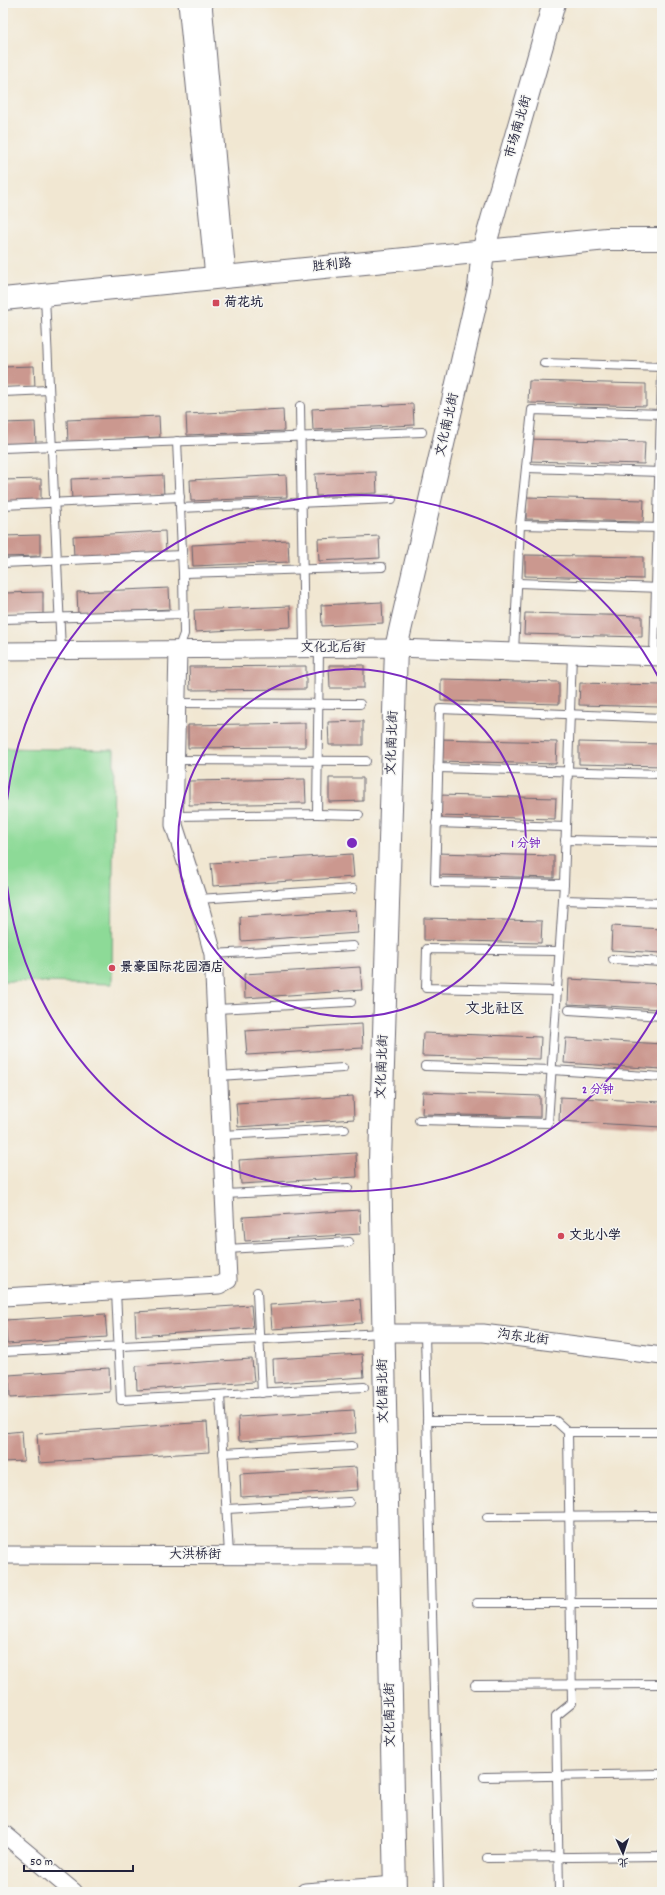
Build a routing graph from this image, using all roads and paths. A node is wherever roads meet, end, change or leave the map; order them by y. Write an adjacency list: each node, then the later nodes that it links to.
1 (188, 3): 6 (street)
2 (203, 3): 6 (street)
3 (554, 3): 5 (street, 市场南北街)
4 (662, 239): 5 (street, 胜利路)
5 (483, 251): 6 (street, 胜利路); 43 (street, 文化南北街)
6 (221, 277): 7 (street, 胜利路)
7 (46, 295): 8 (street, 胜利路); 12 (lane)
8 (3, 300)
9 (544, 363): 10 (lane)
10 (662, 367)
11 (662, 375): 15 (lane)
12 (50, 390): 13 (lane); 19 (lane)
13 (3, 392)
14 (300, 406): 17 (lane)
15 (661, 414): 21 (lane); 22 (lane)
16 (422, 432): 17 (lane)
17 (301, 437): 18 (lane); 26 (lane)
18 (177, 441): 19 (lane); 23 (lane)
19 (52, 446): 20 (lane); 25 (lane)
20 (3, 448)
21 (526, 468): 22 (lane); 29 (lane)
22 (661, 472): 30 (lane)
23 (180, 497): 25 (lane); 28 (lane)
24 (392, 500): 26 (lane)
25 (54, 503): 27 (lane); 32 (lane)
26 (302, 503): 28 (lane); 35 (lane)
27 (3, 505)
28 (180, 508): 31 (lane)
29 (520, 525): 30 (lane); 37 (lane)
30 (660, 528): 38 (lane)
31 (182, 555): 32 (lane); 36 (lane)
32 (57, 560): 33 (lane); 40 (lane)
33 (3, 563)
34 (382, 567): 35 (lane)
35 (303, 569): 36 (lane); 42 (lane)
36 (183, 573): 39 (lane)
37 (518, 583): 38 (lane); 47 (lane)
38 (659, 588): 49 (lane)
39 (184, 614): 40 (lane); 45 (lane)
40 (59, 617): 41 (lane); 44 (lane)
41 (3, 619)
42 (312, 648): 43 (street, 文化北后街); 45 (street, 文化北后街); 52 (lane)
43 (396, 648): 47 (street, 文化北后街); 98 (street, 文化南北街)
44 (60, 650): 45 (street, 文化北后街); 46 (street, 文化北后街)
45 (178, 650): 50 (street)
46 (3, 651)
47 (514, 652): 48 (street, 文化北后街)
48 (572, 654): 49 (street, 文化北后街); 53 (lane)
49 (658, 657)
50 (177, 703): 52 (lane); 55 (street)
51 (360, 704): 52 (lane)
52 (319, 705): 56 (lane)
53 (570, 714): 54 (lane); 58 (lane); 59 (lane)
54 (662, 718)
55 (176, 760): 56 (lane); 63 (street)
56 (318, 760): 57 (lane); 61 (lane)
57 (366, 761)
58 (438, 768): 59 (lane); 64 (lane)
59 (568, 771): 60 (lane); 65 (lane)
60 (662, 774)
61 (317, 814): 62 (lane); 63 (lane)
62 (358, 814)
63 (175, 816): 70 (street)
64 (436, 823): 65 (lane); 68 (lane)
65 (566, 827): 66 (lane)
66 (565, 840): 67 (lane); 68 (lane)
67 (662, 842)
68 (564, 884): 71 (lane)
69 (353, 889): 70 (lane)
70 (198, 899): 75 (street)
71 (563, 900): 72 (lane); 74 (lane)
72 (662, 903)
73 (353, 946): 75 (lane)
74 (559, 951): 78 (lane); 78 (lane)
75 (214, 954): 80 (street)
76 (613, 959): 77 (lane)
77 (662, 962)
78 (556, 991): 85 (lane)
79 (351, 1002): 80 (lane)
80 (216, 1009): 86 (street)
81 (569, 1010): 82 (lane)
82 (662, 1016)
83 (425, 1066): 85 (lane)
84 (343, 1068): 86 (lane)
85 (552, 1070): 87 (lane); 88 (lane)
86 (219, 1076): 90 (street)
87 (662, 1077)
88 (419, 1120)
89 (344, 1129): 90 (lane)
90 (222, 1135): 92 (street)
91 (348, 1188): 92 (lane)
92 (224, 1194): 94 (street)
93 (349, 1242): 94 (lane)
94 (227, 1248): 95 (street)
95 (116, 1291): 97 (street); 101 (lane)
96 (257, 1292): 100 (lane)
97 (3, 1297)
98 (382, 1333): 99 (street, 沟东北街); 100 (lane); 119 (street, 文化南北街)
99 (425, 1334): 103 (street, 沟东北街); 107 (lane)
100 (260, 1340): 101 (lane); 105 (lane)
101 (119, 1346): 102 (lane); 106 (lane)
102 (3, 1352)
103 (662, 1356)
104 (364, 1387): 105 (lane)
105 (262, 1393): 106 (lane)
106 (220, 1395): 111 (lane)
107 (427, 1421): 108 (lane); 136 (lane)
108 (568, 1432): 109 (lane); 116 (lane)
109 (662, 1432)
110 (352, 1446): 111 (lane)
111 (223, 1453): 113 (lane)
112 (349, 1502): 113 (lane)
113 (227, 1509): 118 (lane)
114 (662, 1516): 116 (lane)
115 (487, 1517): 116 (lane)
116 (570, 1517): 121 (lane)
117 (3, 1555): 118 (street, 大洪桥街)
118 (230, 1555): 119 (street, 大洪桥街)
119 (388, 1556): 133 (street, 文化南北街)
120 (477, 1603): 121 (lane)
121 (571, 1603): 122 (lane); 123 (lane)
122 (662, 1603)
123 (572, 1684): 124 (lane); 125 (lane); 127 (lane)
124 (662, 1684)
125 (475, 1685)
126 (662, 1774): 127 (lane)
127 (557, 1776): 128 (lane); 131 (lane)
128 (484, 1777)
129 (3, 1833): 134 (street)
130 (662, 1856): 131 (lane)
131 (559, 1857): 132 (lane); 137 (lane)
132 (487, 1858)
133 (395, 1889): 135 (street)
134 (74, 1892)
135 (305, 1892)
136 (439, 1892)
137 (559, 1892)

